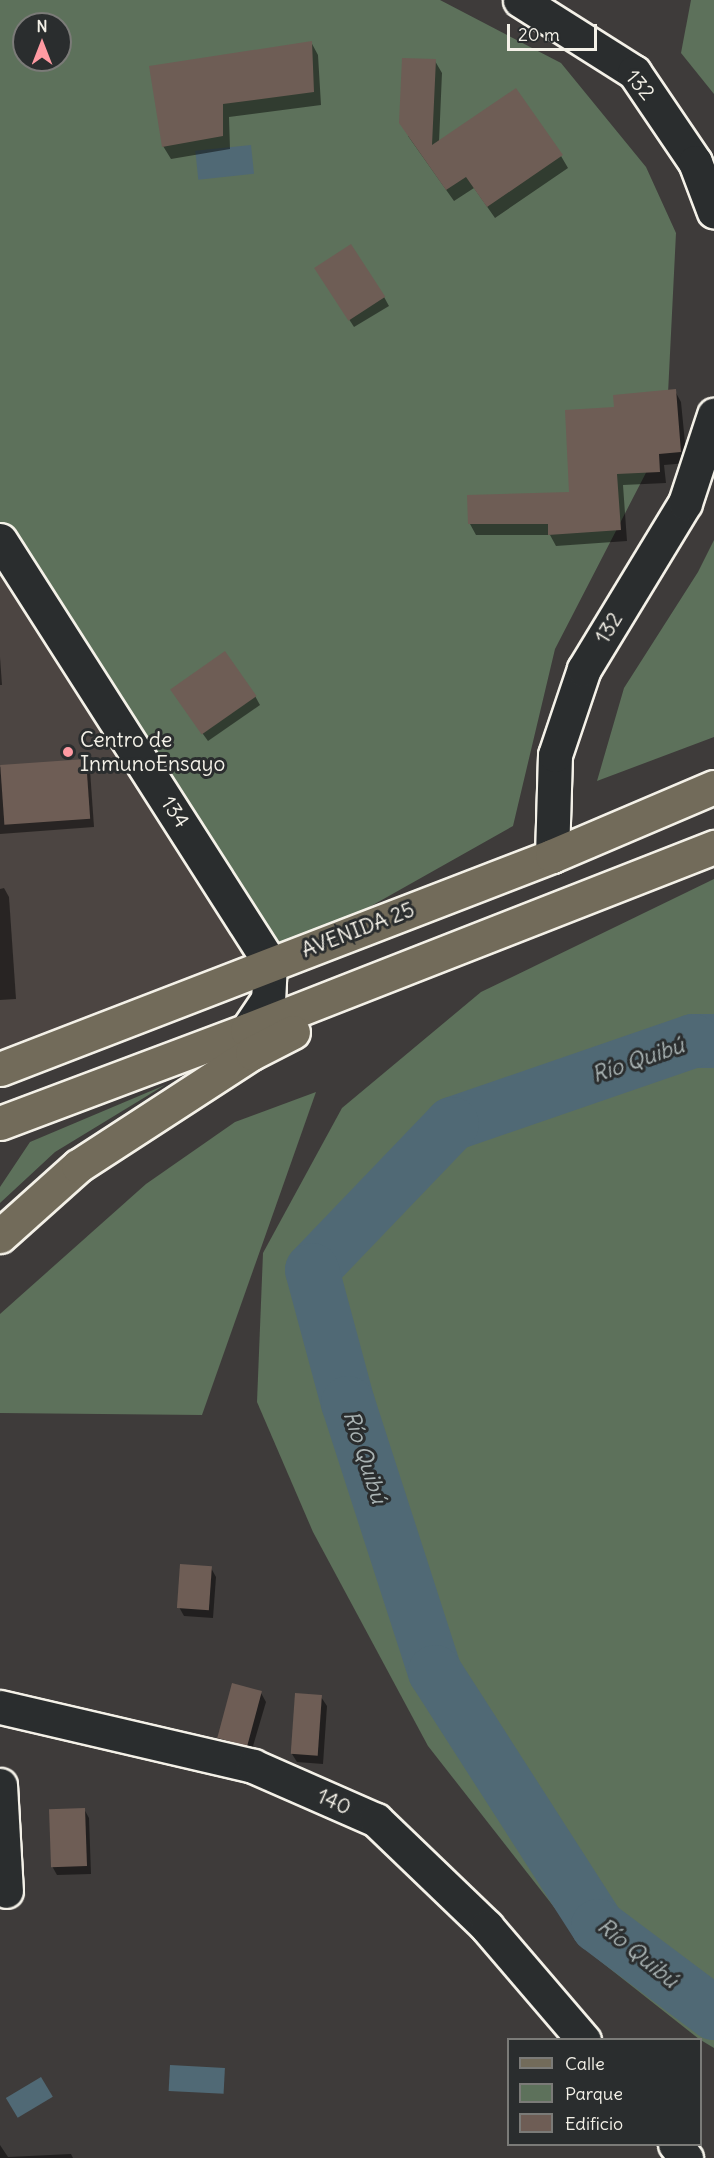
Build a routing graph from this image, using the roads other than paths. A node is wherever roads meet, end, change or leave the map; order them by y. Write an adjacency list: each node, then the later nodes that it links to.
1 (520, 0): 2 (street, 132)
2 (714, 212)
3 (714, 415): 7 (street, 132)
4 (0, 540): 9 (street, 134)
5 (714, 787): 7 (main road, AVENIDA 25)
6 (714, 847): 8 (main road)
7 (552, 856): 9 (main road, AVENIDA 25)
8 (465, 944): 10 (main road); 13 (main road)
9 (270, 963): 10 (street); 11 (main road, AVENIDA 25)
10 (247, 1030): 12 (main road)
11 (0, 1069)
12 (0, 1123)
13 (0, 1236)
14 (0, 1707): 17 (street, 140)
15 (0, 1785): 16 (street)
16 (6, 1891)
17 (582, 2038)
18 (676, 2146): 19 (street)
19 (687, 2158)

